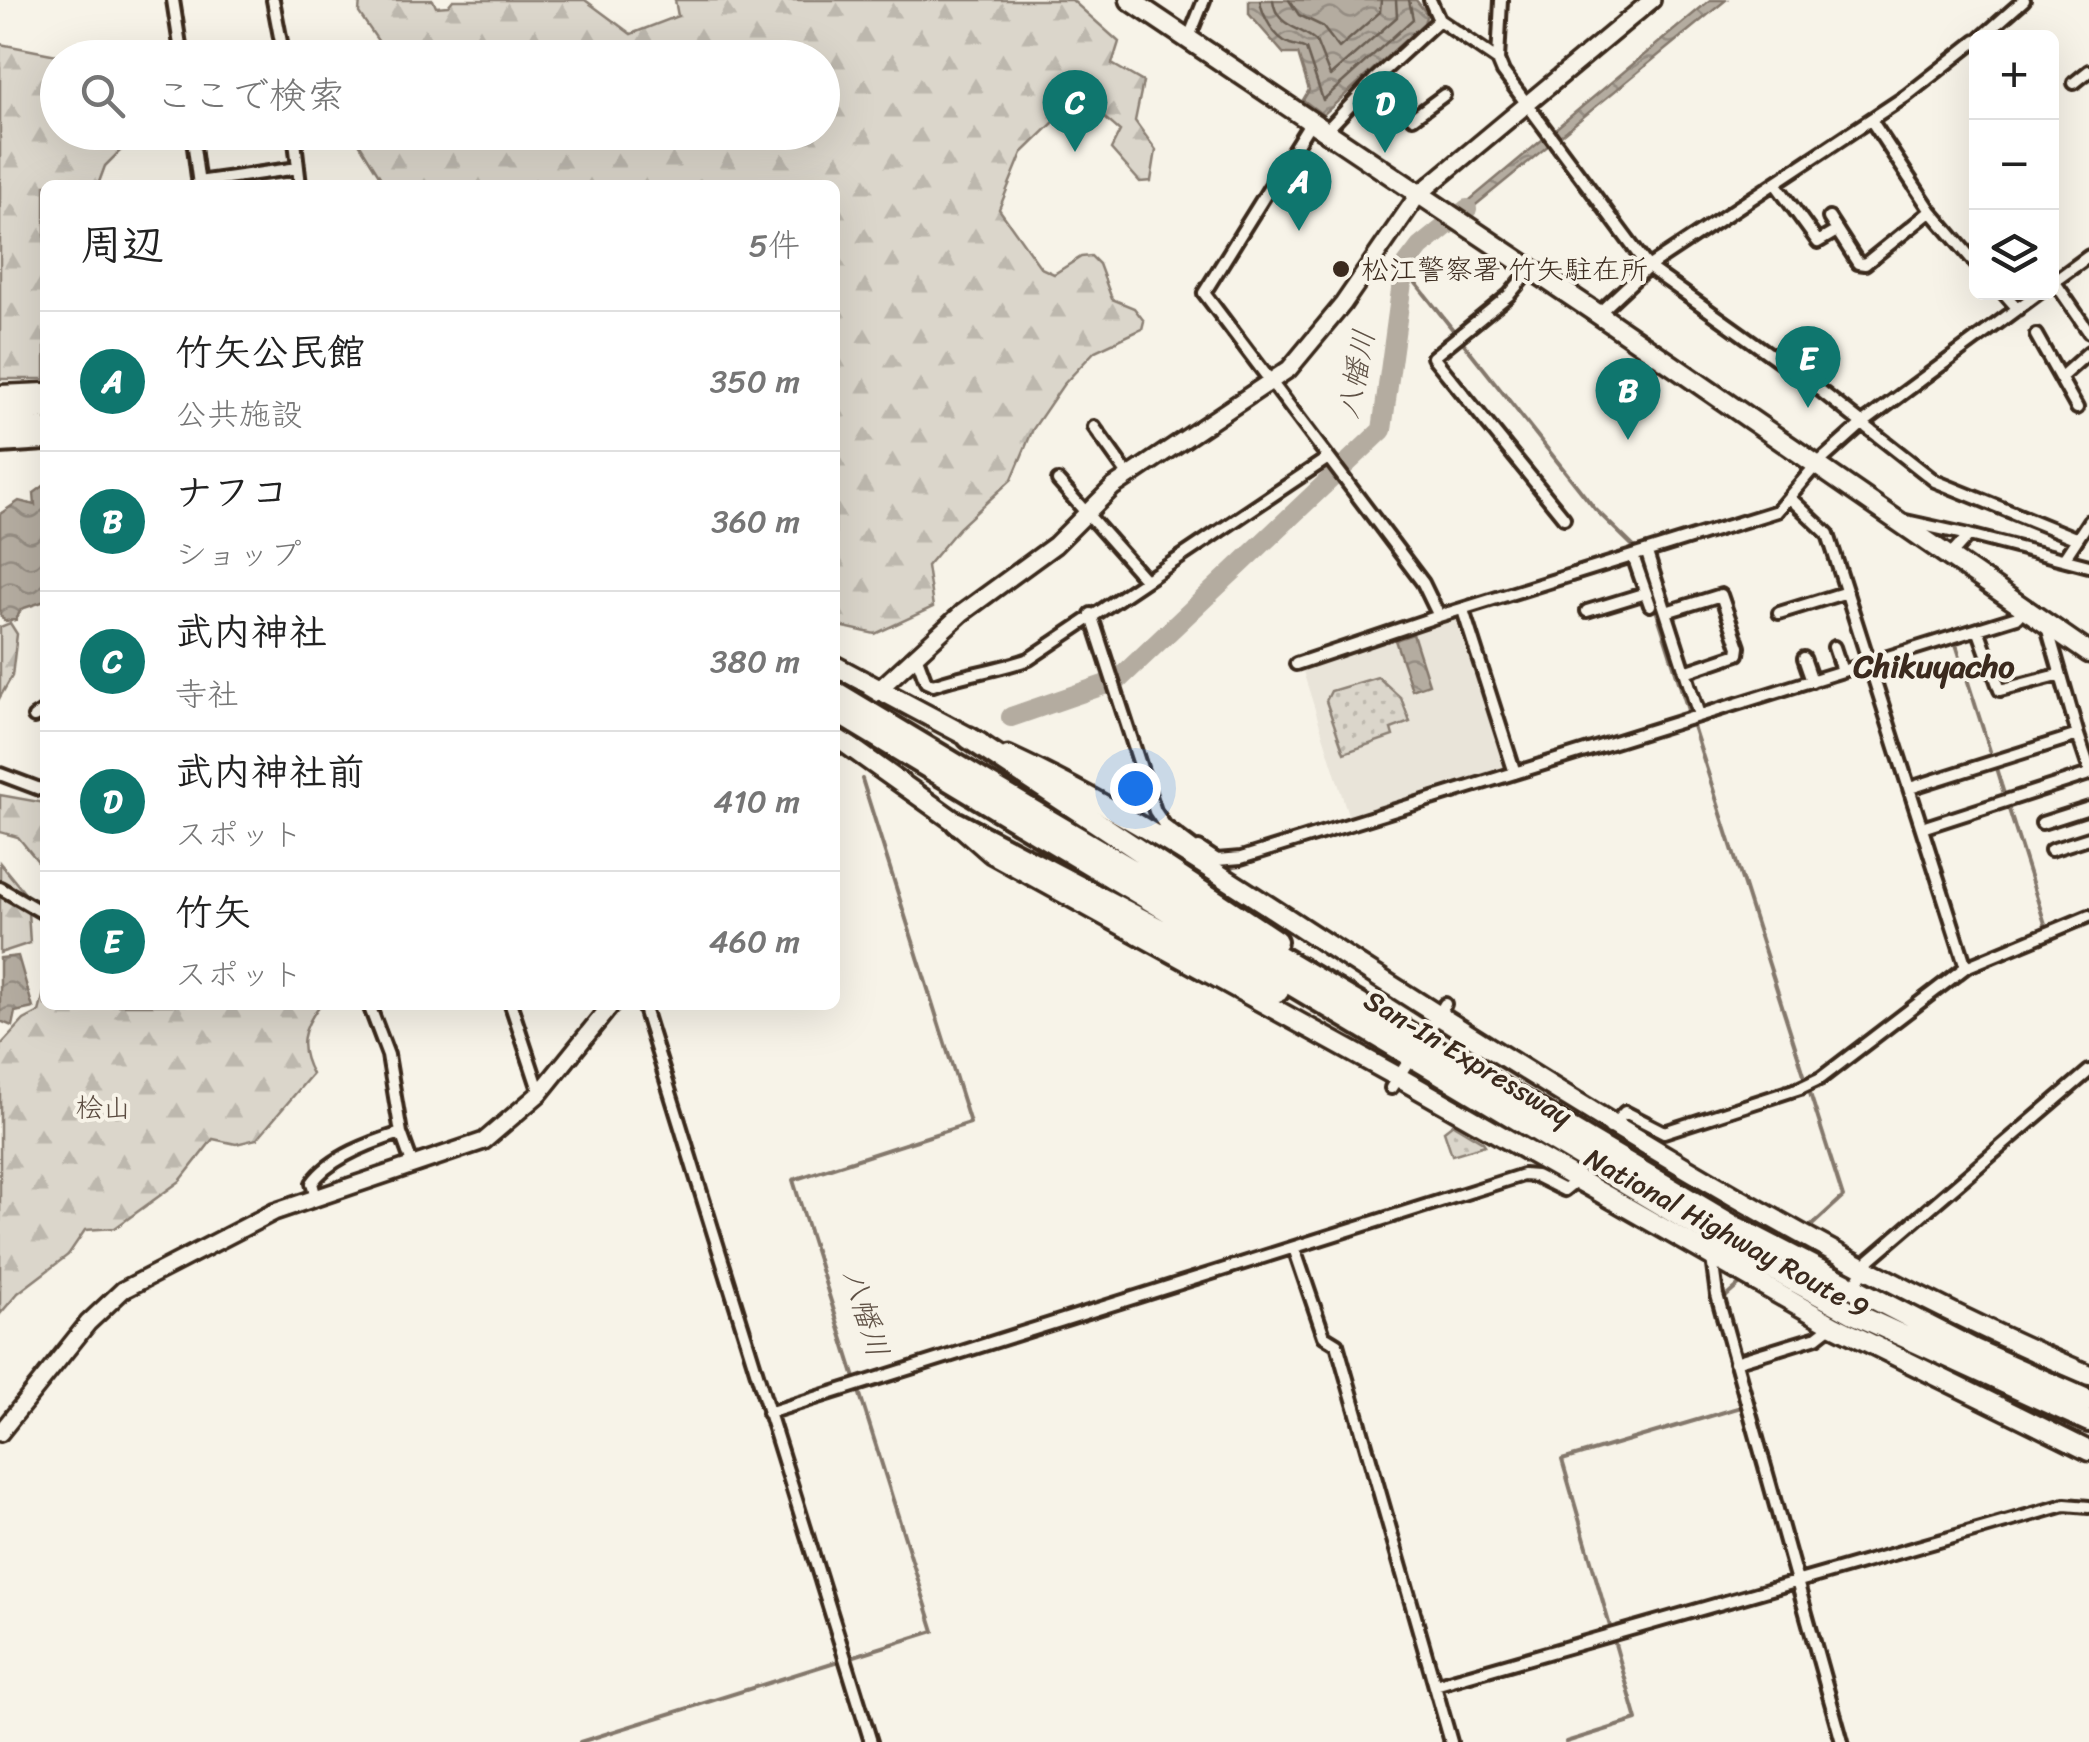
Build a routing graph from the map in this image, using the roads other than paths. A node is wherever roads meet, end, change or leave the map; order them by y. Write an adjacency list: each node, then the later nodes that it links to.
1 (173, 0): 12 (street)
2 (273, 0): 13 (street)
3 (1130, 0): 14 (highway)
4 (1204, 0): 14 (street)
5 (1430, 0): 10 (street)
6 (1501, 0): 16 (street)
7 (1652, 0): 21 (main road)
8 (2024, 0): 9 (street)
9 (2011, 5): 11 (street)
10 (1439, 20): 16 (street); 18 (street)
11 (1987, 30)
12 (179, 40)
13 (281, 40)
14 (1188, 40): 23 (highway)
15 (1969, 46): 22 (street)
16 (1498, 60): 21 (street)
17 (2089, 70): 19 (street)
18 (1375, 80): 20 (street); 23 (street)
19 (2074, 83)
20 (1444, 95)
21 (1528, 105): 31 (main road); 37 (street)
22 (1871, 120): 30 (street); 32 (street)
23 (1318, 127): 31 (highway); 49 (street)
24 (194, 150): 27 (street)
25 (296, 150): 26 (street)
26 (298, 168): 28 (street); 29 (street)
27 (198, 180)
28 (223, 180)
29 (299, 180)
30 (1775, 183): 34 (street); 37 (street)
31 (1418, 196): 38 (highway); 49 (main road)
32 (1931, 210): 34 (street); 35 (street)
33 (1829, 218): 34 (street)
34 (1835, 232)
35 (1969, 256)
36 (2089, 256): 39 (street)
37 (1648, 267): 44 (street); 55 (street)
38 (1530, 270): 44 (highway); 67 (street)
39 (2059, 278)
40 (2059, 290): 45 (street)
41 (2010, 300): 43 (street)
42 (2030, 300): 43 (street)
43 (2018, 309): 55 (street)
44 (1598, 314): 62 (highway)
45 (2089, 332)
46 (2036, 335): 48 (street)
47 (2089, 352): 48 (street)
48 (2061, 376): 54 (street)
49 (1271, 383): 61 (street); 63 (main road)
50 (40, 393): 51 (highway)
51 (0, 395)
52 (0, 408): 53 (highway)
53 (40, 408)
54 (2077, 408)
55 (1863, 423): 62 (street); 71 (street)
56 (40, 426): 57 (highway)
57 (0, 428)
58 (1094, 428): 63 (street)
59 (40, 441): 60 (highway)
60 (0, 445)
61 (1328, 458): 76 (street); 84 (street)
62 (1816, 464): 65 (street); 68 (highway)
63 (1129, 476): 66 (main road)
64 (1058, 482): 66 (street)
65 (1791, 499): 72 (street); 77 (street)
66 (1087, 512): 76 (street); 89 (main road)
67 (1564, 518)
68 (1894, 520): 70 (street); 73 (highway)
69 (2089, 521): 71 (street)
70 (1969, 535): 73 (street); 74 (street)
71 (2075, 538): 74 (street)
72 (1639, 555): 79 (street); 80 (street); 81 (street)
73 (1950, 556): 78 (highway)
74 (2064, 559): 75 (street)
75 (2089, 566)
76 (1144, 578): 83 (street)
77 (1847, 592): 82 (street); 91 (street)
78 (2026, 607): 85 (highway); 86 (street)
79 (1464, 610): 84 (street); 109 (street)
80 (1586, 611)
81 (1666, 612): 95 (street); 95 (street)
82 (1779, 613)
83 (1091, 614): 89 (street); 120 (street)
84 (1439, 616): 92 (street)
85 (2046, 622): 88 (highway); 96 (street)
86 (1978, 630): 91 (street); 96 (street)
87 (1834, 647): 94 (street)
88 (2089, 653)
89 (917, 658): 98 (main road)
90 (1804, 658): 97 (street)
91 (1869, 663): 94 (street); 111 (street)
92 (1296, 664)
93 (840, 669): 98 (highway, National Highway Route 9)
94 (1842, 671): 97 (street)
95 (1685, 672): 103 (street)
96 (2058, 675): 105 (street)
97 (1812, 681): 103 (street)
98 (878, 690): 104 (main road); 107 (highway, National Highway Route 9)
99 (840, 695): 114 (highway, San-In Expressway, bridge)
100 (40, 713): 102 (street)
101 (840, 715): 114 (highway, San-In Expressway, bridge)
102 (34, 717)
103 (1694, 717): 109 (street)
104 (840, 728)
105 (2078, 736): 108 (street); 111 (street)
106 (840, 737): 115 (highway, National Highway Route 9)
107 (969, 738): 120 (highway, National Highway Route 9); 132 (highway)
108 (2089, 772): 117 (street)
109 (1515, 773): 120 (street)
110 (0, 774): 112 (street)
111 (1910, 788): 117 (street)
112 (40, 789)
113 (2089, 808): 116 (street)
114 (1024, 815): 129 (highway, San-In Expressway); 132 (highway, San-In Expressway)
115 (957, 823): 129 (highway); 136 (highway, National Highway Route 9)
116 (2042, 823)
117 (1922, 828): 124 (street)
118 (2089, 838): 119 (street)
119 (2051, 850)
120 (1195, 854): 133 (highway, National Highway Route 9)
121 (0, 888): 122 (street)
122 (40, 911)
123 (2089, 916): 124 (street)
124 (1966, 967): 133 (street)
125 (371, 1010): 134 (street)
126 (512, 1010): 131 (street)
127 (606, 1010): 131 (main road)
128 (645, 1010): 145 (street)
129 (1436, 1071): 146 (highway, San-In Expressway)
130 (2087, 1073): 140 (street)
131 (540, 1094): 135 (main road)
132 (1518, 1098): 144 (highway, San-In Expressway)
133 (1611, 1127): 140 (highway, National Highway Route 9)
134 (401, 1133): 135 (street); 137 (street)
135 (413, 1166): 137 (main road)
136 (1578, 1179): 138 (street); 139 (highway, National Highway Route 9)
137 (316, 1198): 147 (main road)
138 (1294, 1248): 145 (street); 151 (street)
139 (1712, 1258): 141 (highway, National Highway Route 9); 142 (street)
140 (1860, 1275): 143 (highway, National Highway Route 9)
141 (1835, 1322): 142 (street); 148 (highway, National Highway Route 9)
142 (1735, 1362): 150 (street)
143 (2089, 1375)
144 (2089, 1401)
145 (768, 1413): 152 (street)
146 (2089, 1421)
147 (0, 1433)
148 (2089, 1451)
149 (2089, 1507): 150 (street)
150 (1795, 1579): 151 (street); 154 (street)
151 (1435, 1685): 153 (street)
152 (870, 1742)
153 (1451, 1742)
154 (1842, 1742)

